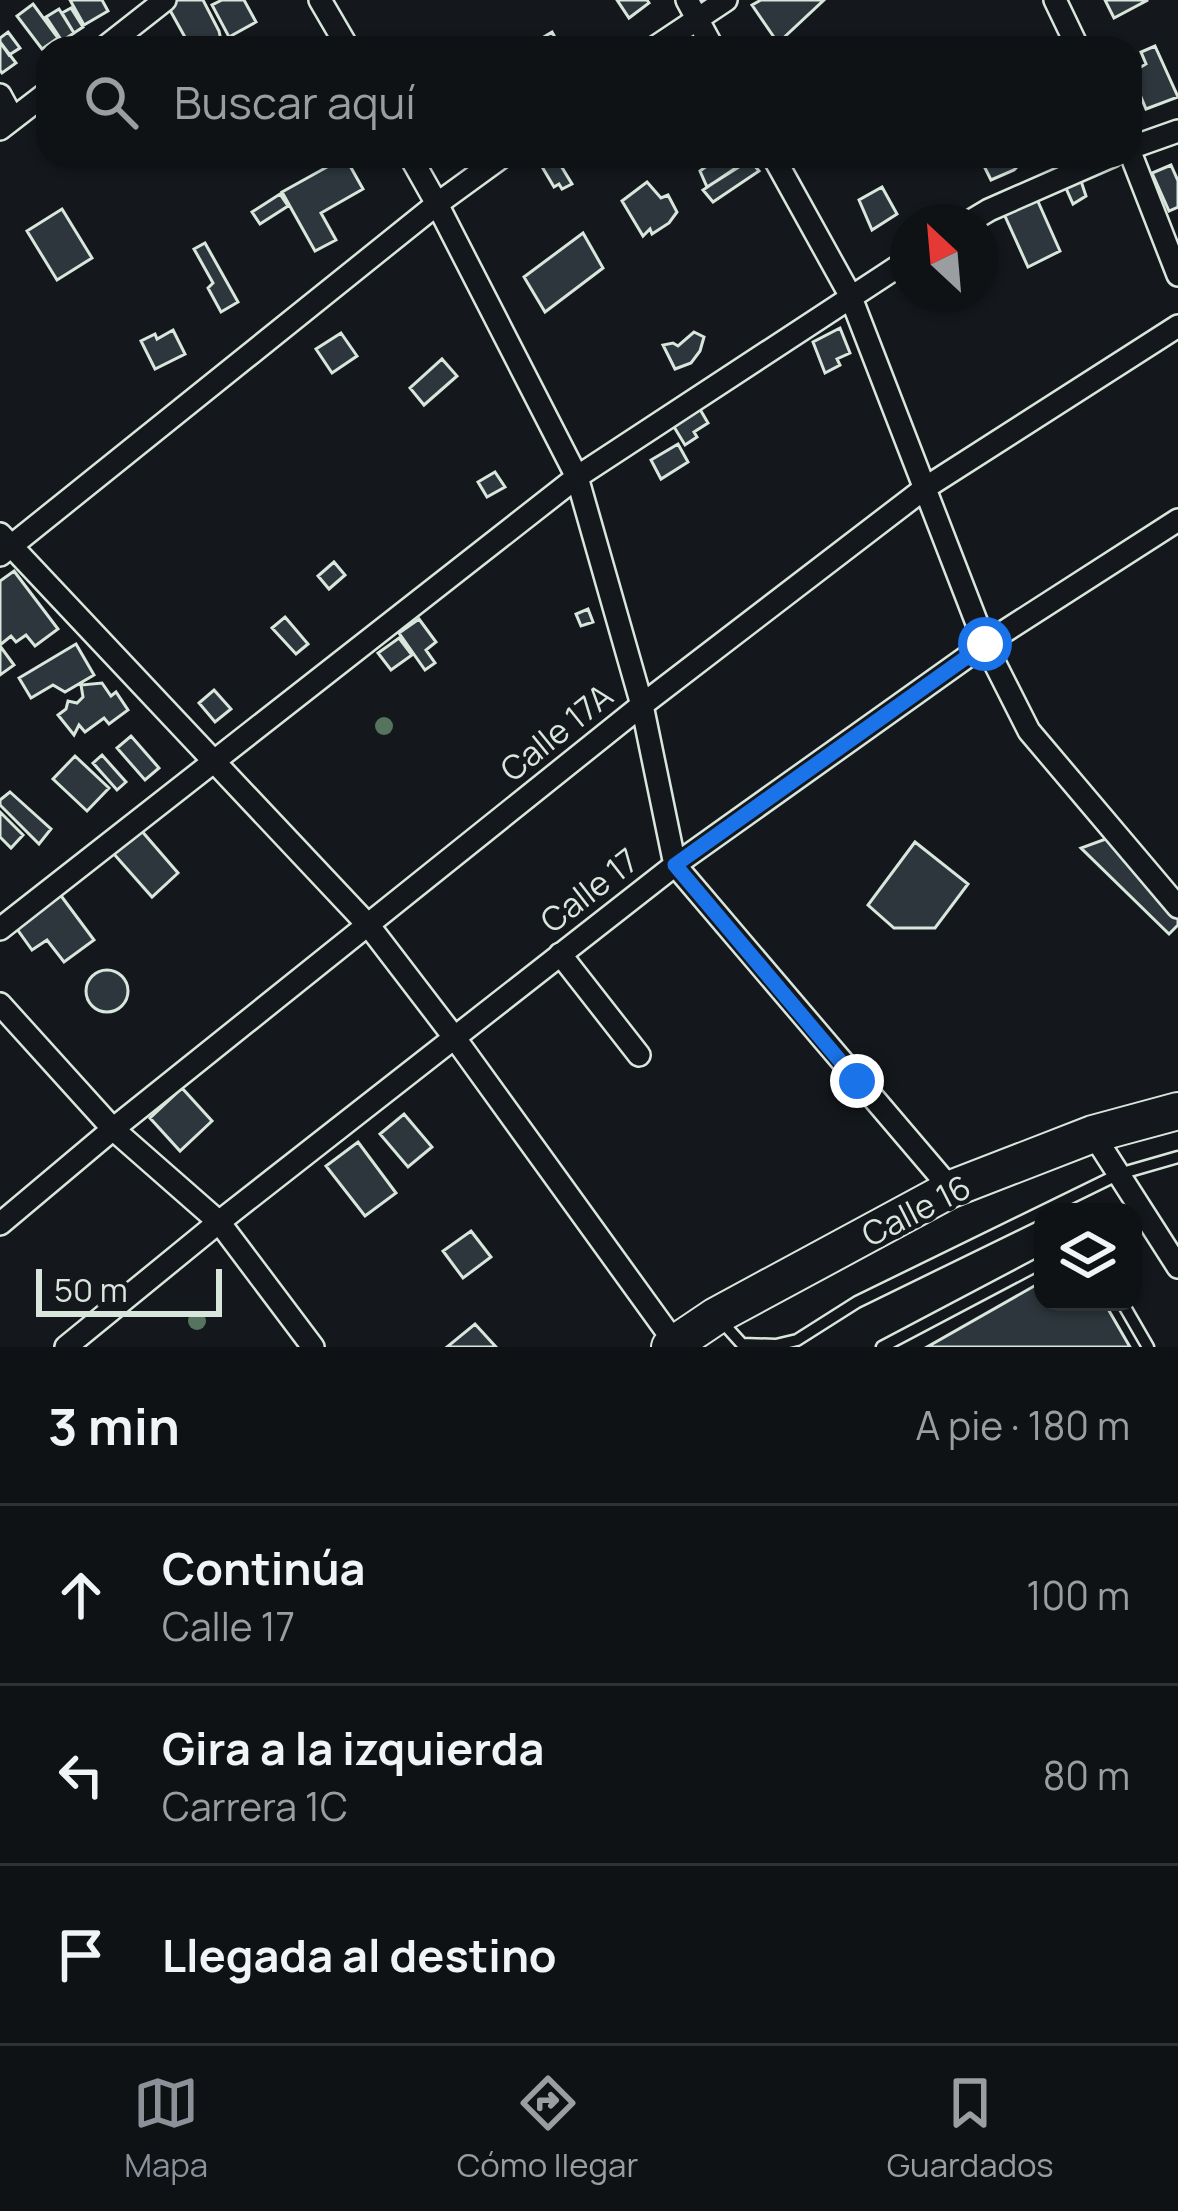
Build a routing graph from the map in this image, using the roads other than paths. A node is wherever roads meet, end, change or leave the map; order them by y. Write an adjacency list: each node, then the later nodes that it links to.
1 (165, 0): 6 (street)
2 (320, 0): 7 (street)
3 (726, 0): 5 (street)
4 (1054, 0): 10 (street)
5 (692, 9): 8 (street); 9 (street)
6 (119, 36)
7 (341, 36)
8 (666, 36)
9 (707, 36)
10 (1072, 36)
11 (0, 95): 13 (street)
12 (36, 101): 13 (street)
13 (7, 124)
14 (1178, 131): 15 (street)
15 (1142, 145)
16 (417, 168): 21 (street)
17 (486, 168): 21 (street)
18 (780, 168): 25 (street)
19 (1085, 168): 22 (street)
20 (1137, 168): 24 (street)
21 (437, 204): 27 (street); 30 (street)
22 (998, 206)
23 (890, 271): 25 (street)
24 (1178, 275)
25 (850, 296): 27 (street); 28 (street)
26 (1178, 326): 28 (street, Calle 17A)
27 (577, 477): 32 (street); 33 (street)
28 (925, 488): 31 (street); 32 (street, Calle 17A)
29 (1178, 520): 31 (street, Calle 17)
30 (4, 545): 33 (street)
31 (985, 644): 34 (street, Calle 17); 35 (street)
32 (642, 705): 34 (street); 36 (street, Calle 17A)
33 (214, 762): 36 (street); 37 (street)
34 (675, 865): 38 (street, Calle 17); 47 (street)
35 (1178, 908)
36 (369, 926): 40 (street); 43 (street, Calle 17A)
37 (0, 929)
38 (560, 954): 40 (street, Calle 17); 41 (street)
39 (0, 1004): 43 (street)
40 (454, 1037): 50 (street, Calle 17); 56 (street)
41 (639, 1055)
42 (1178, 1111): 44 (highway, Calle 16)
43 (113, 1130): 50 (street); 51 (street, Calle 17A)
44 (1093, 1134): 46 (street); 47 (highway, Calle 16)
45 (1178, 1157): 46 (lane)
46 (1119, 1174): 48 (lane); 53 (street)
47 (951, 1189): 55 (highway, Calle 16)
48 (1073, 1203)
49 (1034, 1221): 57 (lane)
50 (219, 1222): 58 (street, Calle 17); 59 (street)
51 (0, 1224)
52 (1034, 1267): 60 (lane)
53 (1178, 1267)
54 (1127, 1311): 61 (lane)
55 (716, 1316): 56 (highway, Calle 16); 57 (lane)
56 (674, 1346)
57 (776, 1346)
58 (66, 1347)
59 (313, 1347)
60 (882, 1347)
61 (1148, 1347)

